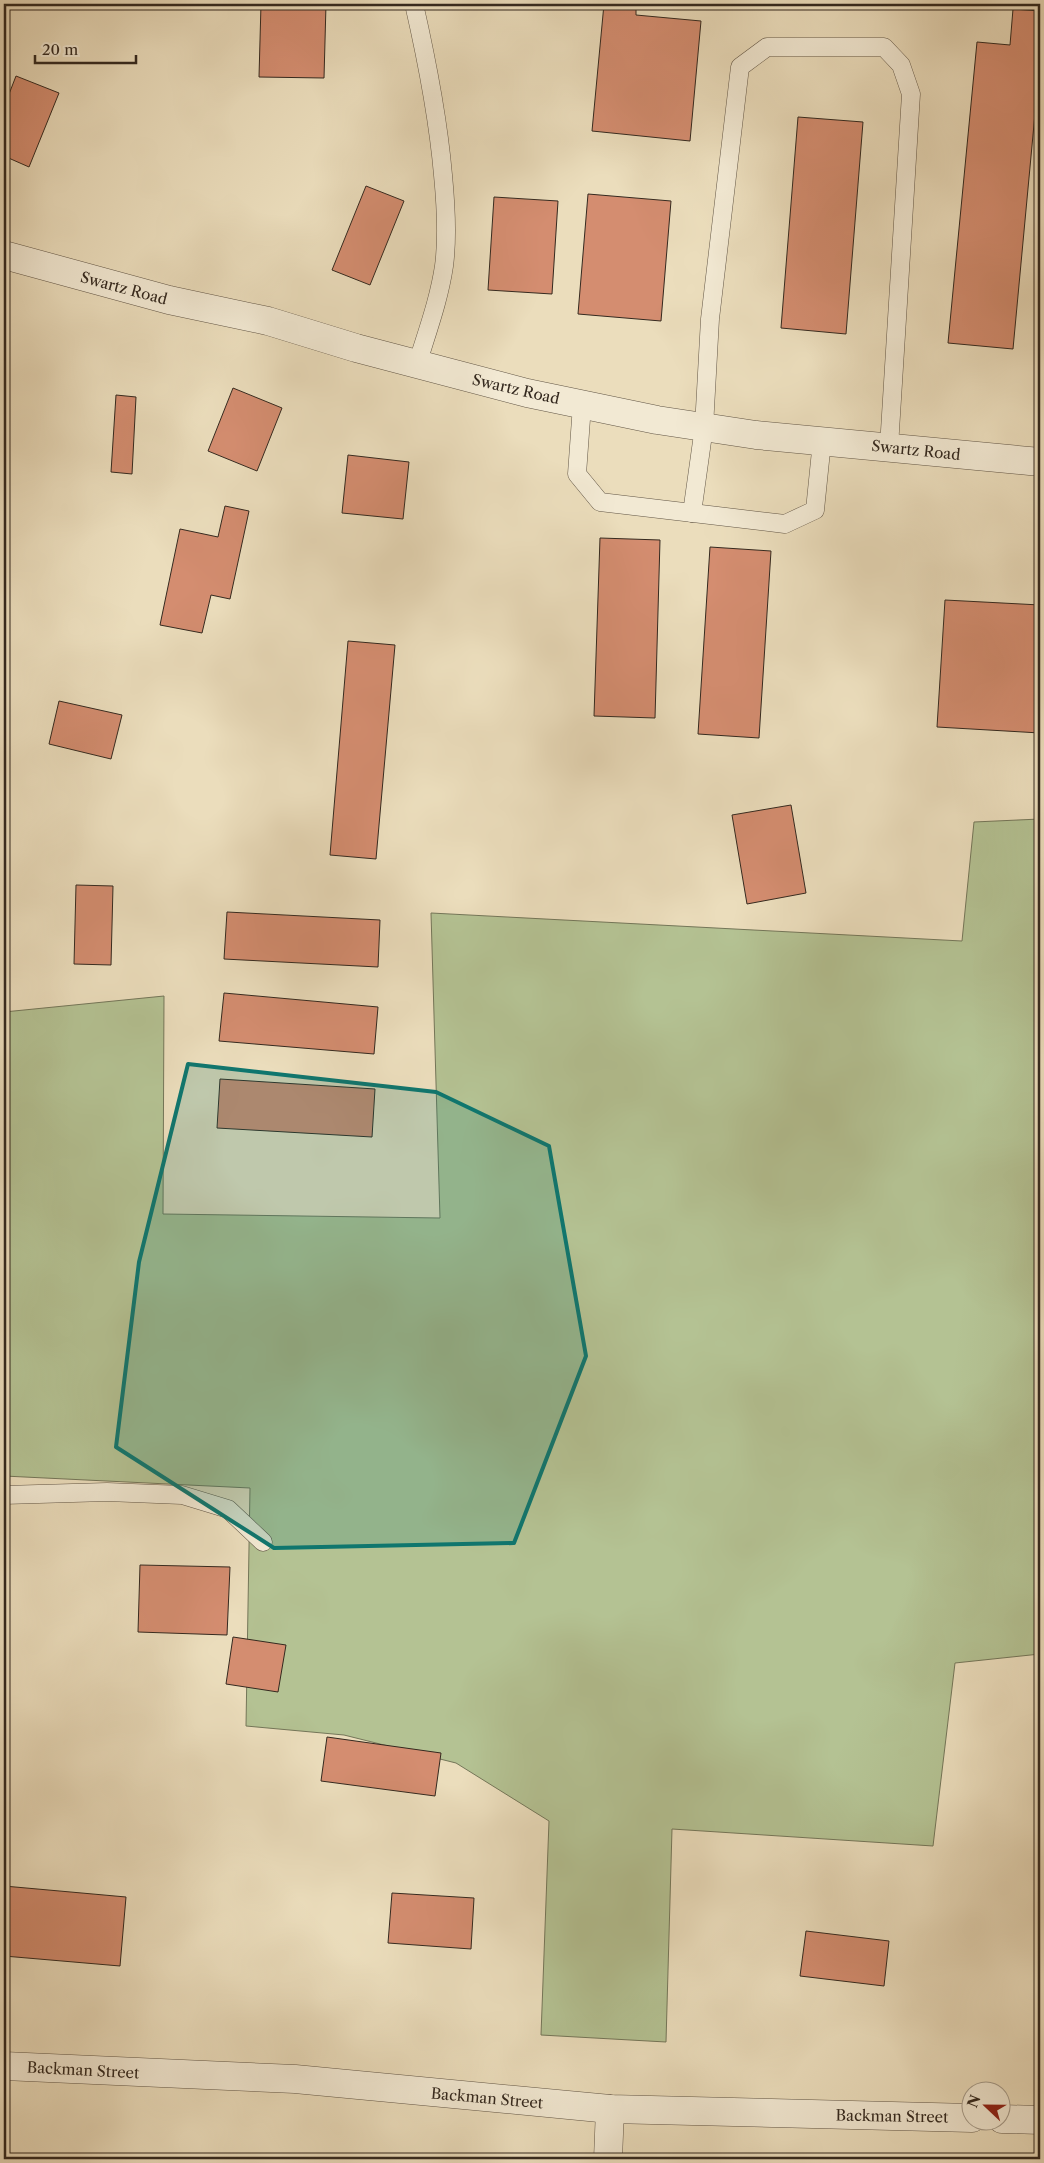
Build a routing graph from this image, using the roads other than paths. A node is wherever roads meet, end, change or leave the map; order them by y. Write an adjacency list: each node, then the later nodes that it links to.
1 (414, 4): 3 (lane)
2 (4, 255): 3 (street, Swartz Road)
3 (417, 365): 4 (street, Swartz Road)
4 (582, 405): 5 (street, Swartz Road); 9 (lane)
5 (704, 428): 6 (street, Swartz Road); 7 (lane); 9 (lane)
6 (822, 441): 7 (street, Swartz Road); 9 (lane)
7 (889, 448): 8 (street, Swartz Road)
8 (1040, 462)
9 (692, 513)
10 (4, 1495): 11 (lane)
11 (263, 1542)
12 (4, 2066): 13 (street, Backman Street)
13 (610, 2109): 14 (street, Backman Street); 17 (street)
14 (962, 2118)
15 (1012, 2119): 16 (street)
16 (1040, 2120)
17 (608, 2159)

